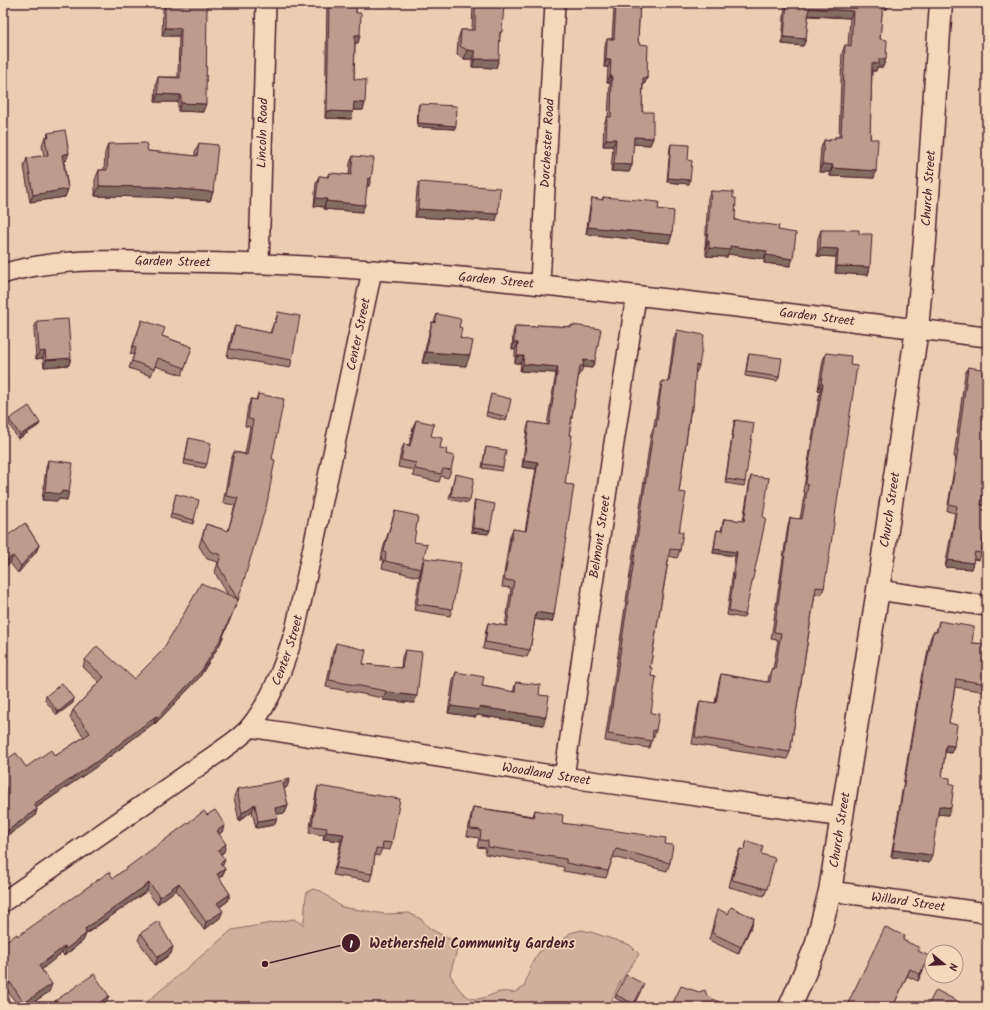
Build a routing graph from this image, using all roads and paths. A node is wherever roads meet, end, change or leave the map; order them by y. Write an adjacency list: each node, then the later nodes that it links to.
1 (266, 3): 4 (street, Lincoln Road)
2 (555, 3): 7 (street, Dorchester Road)
3 (941, 3): 9 (street, Church Street)
4 (260, 263): 5 (street, Garden Street); 6 (street, Garden Street)
5 (372, 271): 7 (street, Garden Street); 13 (street, Center Street)
6 (3, 274)
7 (540, 283): 8 (street, Garden Street)
8 (636, 296): 9 (street, Garden Street); 14 (street, Belmont Street)
9 (917, 329): 10 (street, Garden Street); 11 (street, Church Street)
10 (987, 337)
11 (878, 590): 12 (street); 15 (street, Church Street)
12 (987, 606)
13 (250, 727): 14 (street, Woodland Street); 17 (street, Center Street)
14 (564, 777): 15 (street, Woodland Street)
15 (843, 817): 16 (street, Church Street)
16 (830, 891): 18 (street, Willard Street); 19 (street, Church Street)
17 (3, 902)
18 (987, 913)
19 (790, 1007)

